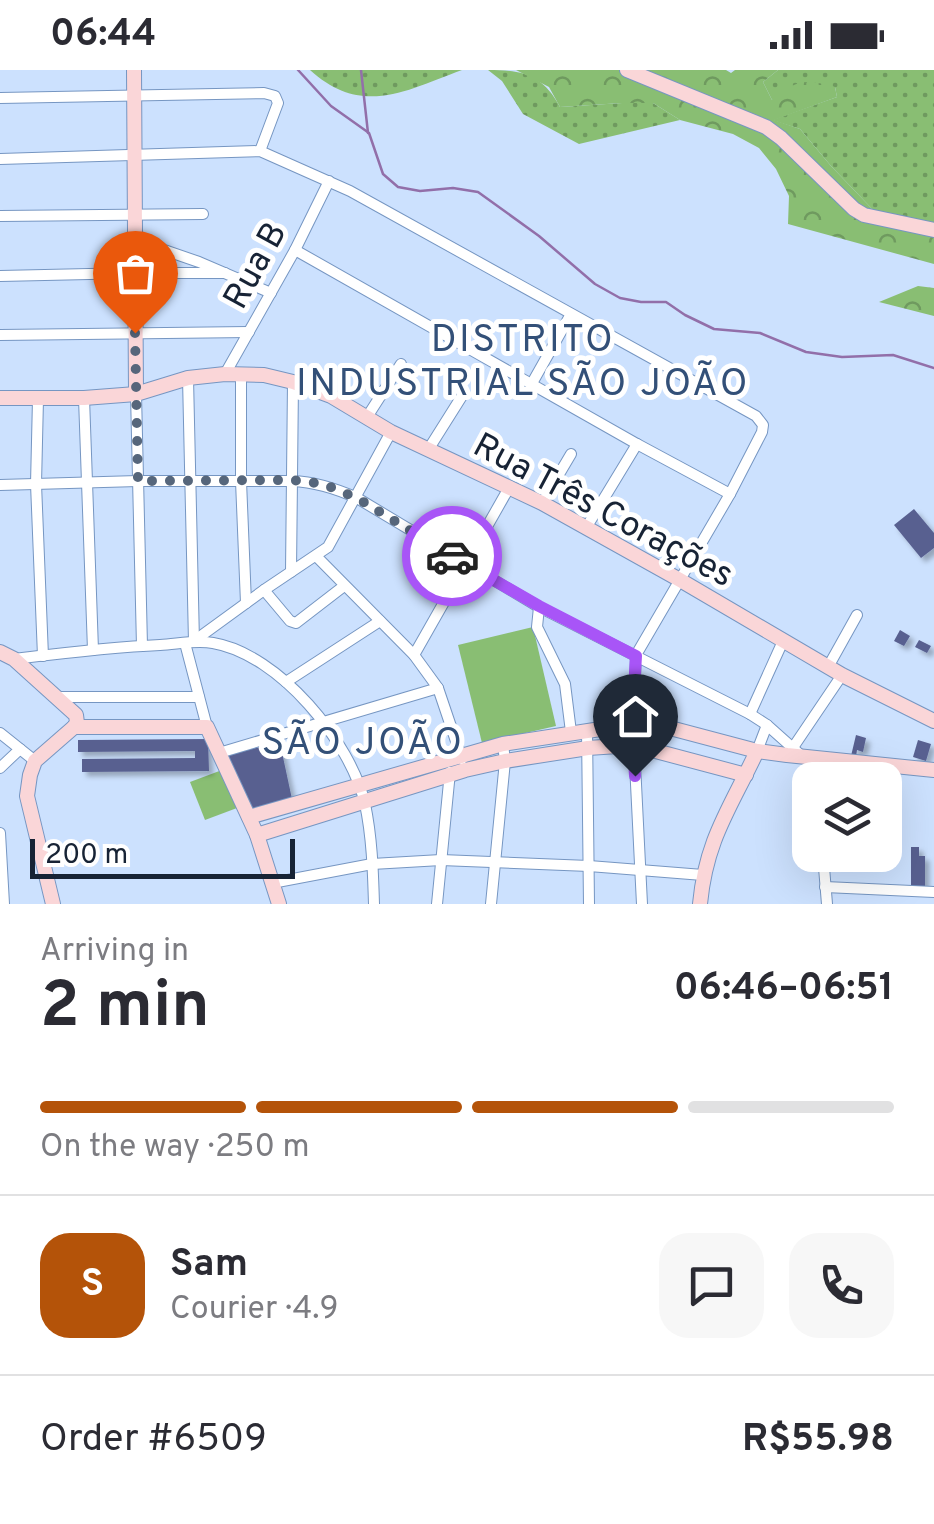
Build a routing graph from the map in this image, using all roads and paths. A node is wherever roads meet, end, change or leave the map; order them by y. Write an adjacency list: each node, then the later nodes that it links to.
1 (134, 70): 3 (street)
2 (627, 70): 12 (street)
3 (135, 96): 4 (street); 5 (street); 6 (street)
4 (0, 98)
5 (260, 151): 6 (street); 8 (street)
6 (134, 157): 7 (street); 9 (street)
7 (0, 159)
8 (329, 181): 14 (street, Rua B); 19 (street)
9 (134, 214): 10 (street); 11 (street); 13 (street)
10 (203, 214)
11 (0, 216)
12 (934, 230)
13 (136, 240): 15 (street); 16 (street)
14 (295, 250): 18 (street, Rua B); 27 (street)
15 (134, 272): 16 (street); 17 (street); 21 (street)
16 (225, 273): 18 (street)
17 (0, 276)
18 (270, 293): 20 (street, Rua B)
19 (572, 314): 27 (street); 46 (street)
20 (249, 332): 21 (street); 24 (street, Rua B)
21 (135, 333): 22 (street); 28 (street)
22 (0, 335)
23 (401, 364): 33 (street)
24 (233, 374): 25 (street, Rua Três Corações); 26 (street, Rua Três Corações); 41 (street)
25 (188, 378): 28 (street, Rua Três Corações); 40 (street)
26 (293, 382): 33 (street, Rua Três Corações); 38 (street)
27 (531, 385): 35 (street)
28 (136, 394): 31 (street, Rua Três Corações); 39 (street)
29 (462, 396): 36 (street)
30 (0, 398): 32 (street, Rua Três Corações)
31 (84, 398): 32 (street, Rua Três Corações); 43 (street)
32 (38, 399): 42 (street)
33 (367, 417): 34 (street, Rua Três Corações)
34 (391, 432): 36 (street, Rua Três Corações); 47 (street)
35 (637, 444): 46 (street); 49 (street)
36 (428, 450): 45 (street, Rua Três Corações)
37 (571, 454): 48 (street)
38 (292, 480): 41 (street); 47 (street); 52 (street)
39 (138, 481): 40 (street); 43 (street); 62 (street)
40 (192, 481): 41 (street); 61 (street)
41 (240, 481): 56 (street)
42 (36, 484): 43 (street); 44 (street); 66 (street)
43 (86, 484): 63 (street)
44 (0, 486)
45 (510, 486): 48 (street, Rua Três Corações); 51 (street)
46 (730, 494): 53 (street)
47 (357, 498): 50 (street); 51 (street)
48 (542, 503): 49 (street, Rua Três Corações)
49 (586, 528): 53 (street, Rua Três Corações)
50 (317, 557): 52 (street); 54 (street)
51 (465, 564): 57 (street); 65 (street)
52 (291, 572): 55 (street)
53 (680, 580): 60 (street, Rua Três Corações); 67 (street)
54 (344, 586): 55 (street); 59 (street)
55 (264, 590): 56 (street)
56 (246, 603): 61 (street)
57 (539, 606): 67 (street); 81 (street)
58 (856, 615): 69 (street)
59 (380, 622): 65 (street); 70 (street)
60 (783, 641): 69 (street, Rua Três Corações); 74 (street)
61 (189, 642): 62 (street); 70 (street); 72 (street)
62 (142, 646): 63 (street)
63 (93, 650): 66 (street)
64 (0, 652): 68 (street)
65 (414, 654): 71 (street)
66 (43, 656): 68 (street)
67 (636, 656): 74 (street); 77 (street)
68 (14, 659): 73 (street)
69 (835, 671): 75 (street, Rua Três Corações); 89 (street)
70 (286, 682): 76 (street)
71 (438, 688): 76 (street); 92 (street)
72 (198, 697): 73 (street); 80 (street)
73 (57, 698): 79 (street)
74 (750, 714): 78 (street)
75 (934, 721)
76 (325, 723): 88 (street); 96 (street)
77 (632, 724): 81 (street); 84 (street); 87 (street)
78 (768, 725): 87 (street); 89 (street)
79 (74, 727): 80 (street); 90 (street)
80 (207, 727): 88 (street)
81 (579, 731): 83 (street); 86 (street)
82 (0, 733): 85 (street)
83 (504, 744): 91 (street); 92 (street)
84 (633, 745): 86 (street); 95 (street); 105 (street)
85 (20, 748): 90 (street); 93 (street)
86 (588, 748): 91 (street); 104 (street)
87 (757, 751): 89 (street); 95 (street)
88 (218, 752): 98 (street)
89 (795, 753): 94 (street)
90 (36, 761): 113 (street)
91 (504, 761): 92 (street); 102 (street)
92 (456, 765): 96 (street); 97 (street); 101 (street)
93 (0, 768)
94 (934, 770)
95 (746, 775): 107 (street)
96 (358, 786): 97 (street); 98 (street)
97 (364, 802): 100 (street); 103 (street)
98 (249, 817): 100 (street)
99 (0, 832): 112 (street)
100 (257, 835): 108 (street)
101 (441, 860): 102 (street); 103 (street); 116 (street)
102 (496, 862): 104 (street); 117 (street)
103 (372, 864): 108 (street); 115 (street)
104 (589, 866): 105 (street); 118 (street)
105 (641, 870): 107 (street); 119 (street)
106 (825, 872): 109 (street)
107 (703, 875): 120 (street)
108 (272, 883): 114 (street)
109 (826, 887): 110 (street); 121 (street)
110 (904, 890): 111 (street); 122 (street)
111 (934, 892)
112 (4, 904)
113 (53, 904)
114 (279, 904)
115 (374, 904)
116 (436, 904)
117 (491, 904)
118 (589, 904)
119 (642, 904)
120 (700, 904)
121 (828, 904)
122 (906, 904)

